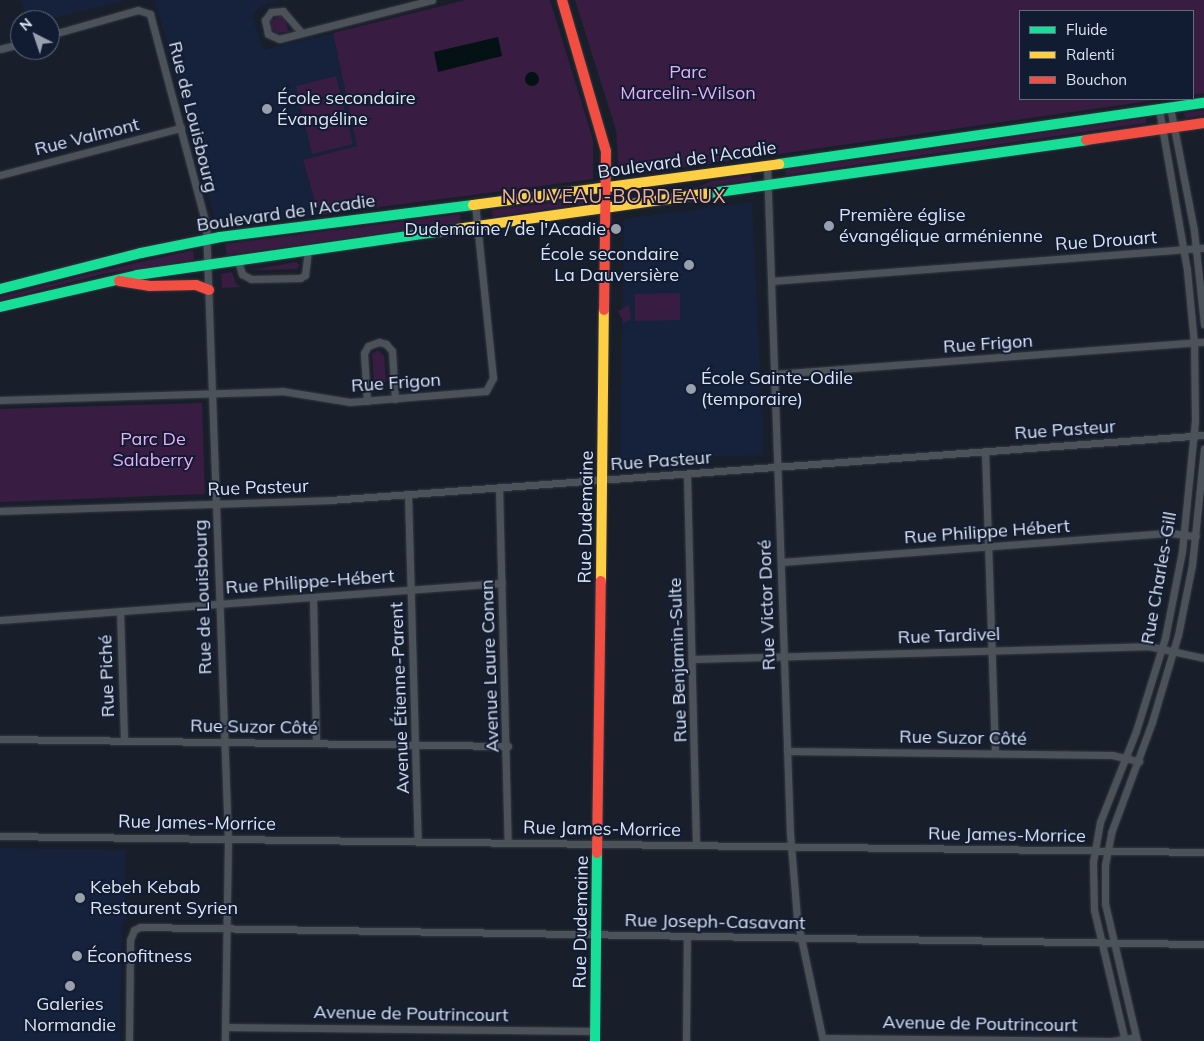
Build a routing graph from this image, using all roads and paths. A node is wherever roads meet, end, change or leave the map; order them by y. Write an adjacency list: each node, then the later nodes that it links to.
1 (432, 0): 4 (street)
2 (562, 0): 13 (main road, Rue Dudemaine)
3 (60, 32): 8 (street, Rue de Louisbourg)
4 (301, 32): 4 (street)
5 (1204, 103): 6 (main road, Boulevard de l'Acadie)
6 (1164, 108): 9 (street, Rue Charles-Gill); 10 (main road, Boulevard de l'Acadie)
7 (1204, 123): 9 (main road, Boulevard de l'Acadie)
8 (181, 128): 11 (street, Rue Valmont); 17 (street, Rue de Louisbourg)
9 (1168, 128): 12 (main road, Boulevard de l'Acadie); 18 (street, Rue Charles-Gill); 19 (street, Rue Charles-Gill)
10 (766, 165): 12 (street, Rue Victor Doré); 13 (main road, Boulevard de l'Acadie)
11 (0, 175)
12 (768, 184): 15 (main road, Boulevard de l'Acadie); 24 (street, Rue Victor Doré)
13 (606, 188): 14 (main road, Boulevard de l'Acadie); 15 (main road, Rue Dudemaine)
14 (475, 205): 16 (street, Rue Frigon); 17 (main road, Boulevard de l'Acadie)
15 (606, 208): 16 (main road, Boulevard de l'Acadie); 42 (main road, Rue Dudemaine)
16 (478, 227): 20 (main road, Boulevard de l'Acadie); 33 (street, Rue Frigon)
17 (208, 240): 22 (street, Rue de Louisbourg); 25 (main road, Boulevard de l'Acadie)
18 (1200, 248): 19 (street, Rue Drouart); 28 (street, Rue Charles-Gill)
19 (1185, 250): 24 (street, Rue Drouart); 30 (street, Rue Charles-Gill)
20 (308, 251): 21 (main road, Boulevard de l'Acadie); 21 (street)
21 (238, 261): 22 (main road, Boulevard de l'Acadie)
22 (209, 265): 23 (main road, Boulevard de l'Acadie); 26 (street, Rue de Louisbourg)
23 (114, 279): 26 (main road); 27 (main road, Boulevard de l'Acadie)
24 (771, 282): 31 (street, Rue Victor Doré)
25 (0, 289)
26 (209, 290): 32 (street, Rue de Louisbourg)
27 (0, 307)
28 (1204, 324)
29 (1204, 342): 30 (street, Rue Frigon)
30 (1194, 343): 31 (street, Rue Frigon); 37 (street, Rue Charles-Gill)
31 (775, 374): 40 (street, Rue Victor Doré)
32 (212, 393): 34 (street, Rue Frigon); 35 (street, Rue Frigon); 45 (street, Rue de Louisbourg)
33 (395, 399): 35 (street, Rue Frigon); 35 (street)
34 (0, 400)
35 (367, 401)
36 (1204, 435): 37 (street, Rue Pasteur)
37 (1194, 436): 39 (street, Rue Pasteur); 47 (street, Rue Charles-Gill)
38 (1204, 449): 48 (street, Rue Charles-Gill)
39 (985, 451): 40 (street, Rue Pasteur); 49 (street)
40 (779, 467): 41 (street, Rue Pasteur); 50 (street, Rue Victor Doré)
41 (687, 475): 42 (street, Rue Pasteur); 62 (street, Rue Benjamin-Sulte)
42 (602, 480): 43 (street, Rue Pasteur); 77 (main road, Rue Dudemaine)
43 (499, 488): 44 (street, Rue Pasteur); 51 (street, Avenue Laure Conan)
44 (408, 494): 45 (street, Rue Pasteur); 52 (street, Avenue Étienne-Parent)
45 (215, 504): 46 (street, Rue Pasteur); 54 (street, Rue de Louisbourg)
46 (0, 511)
47 (1184, 534): 48 (street, Rue Philippe Hébert); 49 (street, Rue Philippe Hébert); 57 (street, Rue Charles-Gill)
48 (1196, 536): 59 (street, Rue Charles-Gill)
49 (989, 547): 50 (street, Rue Philippe Hébert); 58 (street)
50 (781, 562): 60 (street, Rue Victor Doré)
51 (502, 583): 52 (street, Rue Philippe-Hébert); 68 (street, Avenue Laure Conan)
52 (411, 589): 53 (street, Rue Philippe-Hébert); 67 (street, Avenue Étienne-Parent)
53 (313, 597): 54 (street, Rue Philippe-Hébert); 66 (street)
54 (219, 604): 55 (street, Rue Philippe-Hébert); 65 (street, Rue de Louisbourg)
55 (120, 611): 56 (street, Rue Philippe-Hébert); 64 (street, Rue Piché)
56 (0, 620)
57 (1162, 647): 58 (street, Rue Tardivel); 59 (street, Rue Tardivel); 71 (street, Rue Charles-Gill)
58 (992, 650): 60 (street, Rue Tardivel); 70 (street)
59 (1174, 650): 61 (street, Rue Tardivel); 72 (street, Rue Charles-Gill)
60 (784, 656): 62 (street, Rue Tardivel); 69 (street, Rue Victor Doré)
61 (1204, 658)
62 (693, 659): 78 (street, Rue Benjamin-Sulte)
63 (0, 739): 64 (street, Rue Suzor Côté)
64 (124, 740): 65 (street, Rue Suzor Côté)
65 (224, 742): 66 (street, Rue Suzor Côté); 74 (street, Rue de Louisbourg)
66 (316, 743): 67 (street, Rue Suzor Côté)
67 (416, 745): 68 (street, Rue Suzor Côté); 75 (street, Avenue Étienne-Parent)
68 (508, 746): 76 (street, Avenue Laure Conan)
69 (787, 750): 70 (street, Rue Suzor Côté); 79 (street, Rue Victor Doré)
70 (995, 753): 71 (street, Rue Suzor Côté)
71 (1127, 757): 72 (street, Rue Suzor Côté); 80 (street, Rue Charles-Gill)
72 (1139, 761): 81 (street, Rue Charles-Gill)
73 (0, 836): 74 (street, Rue James-Morrice)
74 (228, 839): 75 (street, Rue James-Morrice); 83 (street, Rue de Louisbourg)
75 (418, 842): 76 (street, Rue James-Morrice)
76 (508, 843): 77 (street, Rue James-Morrice)
77 (598, 844): 78 (street, Rue James-Morrice); 84 (main road, Rue Dudemaine)
78 (696, 845): 79 (street, Rue James-Morrice)
79 (791, 847): 80 (street, Rue James-Morrice); 86 (street, Rue Victor Doré)
80 (1094, 851): 81 (street, Rue James-Morrice); 87 (street, Rue Charles-Gill)
81 (1107, 851): 82 (street, Rue James-Morrice); 88 (street, Rue Charles-Gill)
82 (1204, 852)
83 (227, 929): 84 (street, Rue Joseph-Casavant); 90 (street, Rue de Louisbourg); 95 (street, Rue Joseph-Casavant)
84 (597, 936): 85 (street, Rue Joseph-Casavant); 91 (main road, Rue Dudemaine)
85 (688, 936): 86 (street, Rue Joseph-Casavant); 97 (street)
86 (800, 938): 87 (street, Rue Joseph-Casavant); 93 (street, Rue Victor Doré)
87 (1102, 942): 88 (street, Rue Joseph-Casavant); 94 (street, Rue Charles-Gill)
88 (1114, 943): 89 (street, Rue Joseph-Casavant); 92 (street, Rue Charles-Gill)
89 (1204, 944)
90 (225, 1028): 91 (street, Avenue de Poutrincourt); 96 (street, Rue de Louisbourg)
91 (595, 1036)
92 (1137, 1039): 94 (street, Avenue de Poutrincourt)
93 (823, 1040): 94 (street, Avenue de Poutrincourt)
94 (1125, 1040)
95 (128, 1041)
96 (225, 1041)
97 (686, 1041)

